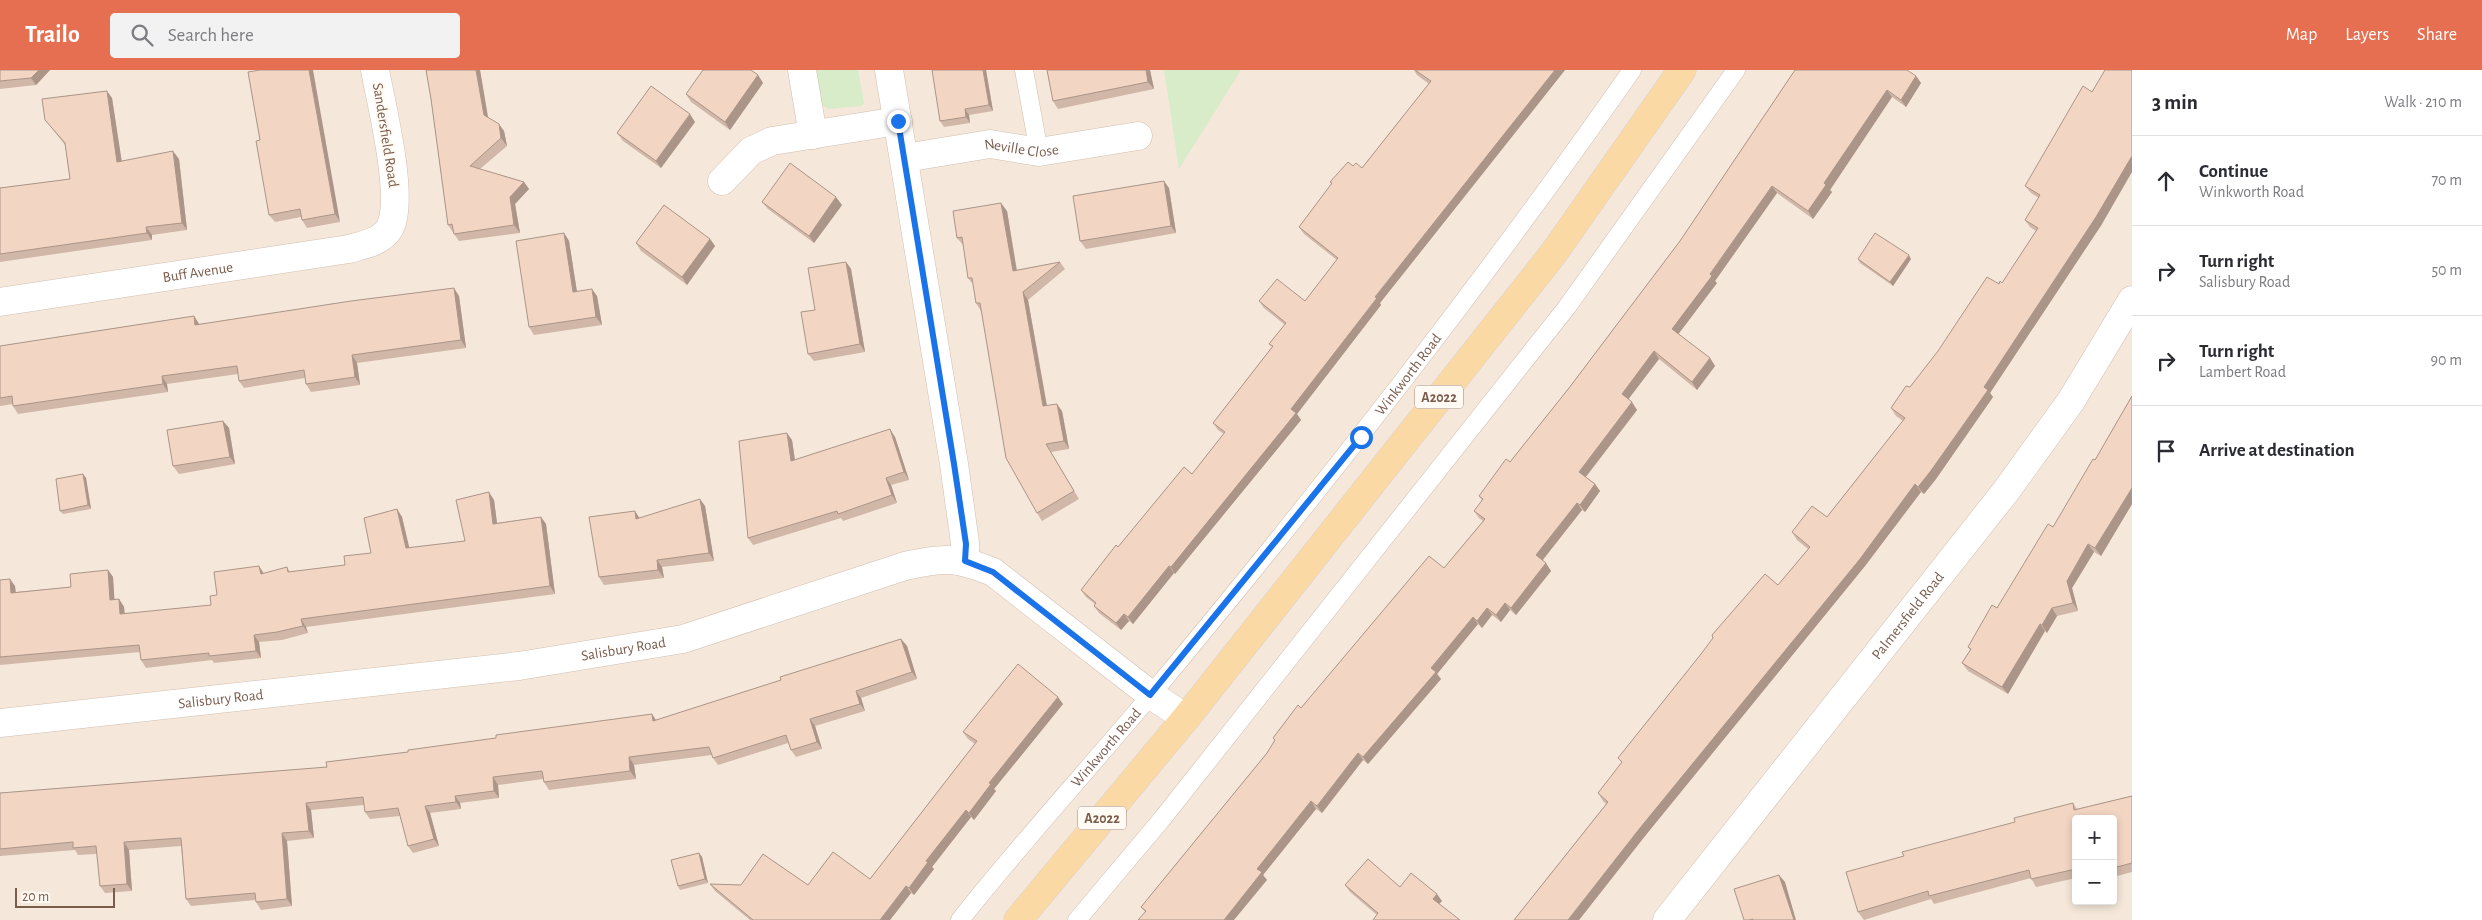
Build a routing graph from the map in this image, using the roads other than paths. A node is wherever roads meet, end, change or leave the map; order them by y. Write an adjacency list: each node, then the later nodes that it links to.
1 (376, 70): 14 (street, Sandersfield Road)
2 (802, 70): 9 (street)
3 (889, 70): 8 (street)
4 (1024, 70): 11 (lane)
5 (1632, 70): 18 (lane, Winkworth Road)
6 (1682, 70): 19 (main road, A2022)
7 (1736, 70): 23 (lane)
8 (898, 121): 9 (street); 12 (street)
9 (812, 136): 13 (street)
10 (1138, 136): 11 (street, Neville Close)
11 (1039, 152): 12 (street, Neville Close)
12 (905, 158): 17 (street)
13 (722, 181)
14 (389, 229): 16 (street, Buff Avenue)
15 (2132, 300): 24 (street, Palmersfield Road)
16 (0, 302)
17 (965, 561): 18 (street, Salisbury Road); 20 (street, Salisbury Road)
18 (1150, 695): 19 (street, Salisbury Road); 21 (lane, Winkworth Road)
19 (1186, 718): 22 (main road, A2022)
20 (0, 723)
21 (960, 920)
22 (1018, 920)
23 (1077, 920)
24 (1667, 920)

